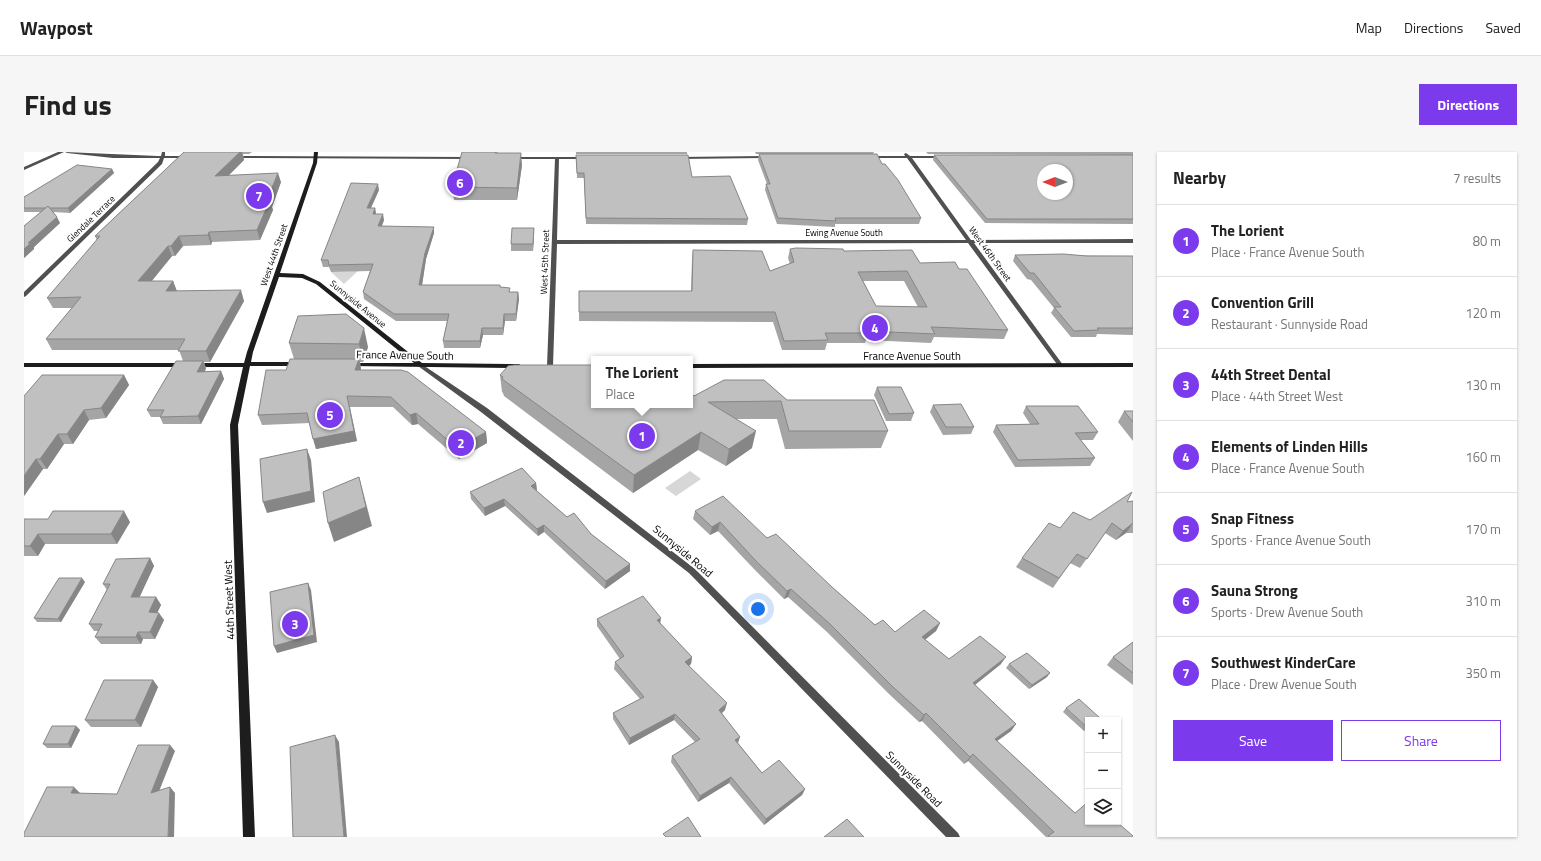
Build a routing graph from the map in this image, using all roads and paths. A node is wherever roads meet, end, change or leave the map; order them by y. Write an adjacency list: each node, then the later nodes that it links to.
1 (62, 152): 16 (street)
2 (68, 152): 3 (street)
3 (163, 154): 6 (street); 21 (street, Glendale Terrace)
4 (315, 155): 7 (street); 11 (street); 20 (street, West 44th Street)
5 (906, 155): 9 (street); 10 (street); 19 (street, West 46th Street)
6 (194, 157)
7 (226, 157)
8 (771, 157): 15 (street)
9 (858, 157)
10 (953, 157)
11 (474, 158)
12 (504, 158): 13 (street)
13 (558, 158): 14 (street); 18 (street, West 45th Street)
14 (589, 158)
15 (668, 158)
16 (24, 169)
17 (1133, 241): 19 (street, Ewing Avenue South)
18 (555, 242): 19 (street, Ewing Avenue South); 29 (street, West 45th Street)
19 (970, 242): 31 (street, West 46th Street)
20 (276, 275): 22 (street, West 44th Street); 27 (street, Sunnyside Avenue)
21 (24, 295)
22 (248, 364): 23 (street); 24 (street); 32 (street, 44th Street West)
23 (309, 364)
24 (24, 365)
25 (340, 365): 27 (street, France Avenue South)
26 (1133, 365): 31 (street, France Avenue South)
27 (420, 366): 28 (street, France Avenue South); 33 (street, Sunnyside Road)
28 (530, 366)
29 (550, 366)
30 (693, 366): 31 (street, France Avenue South)
31 (1061, 366)
32 (249, 837)
33 (954, 837)

